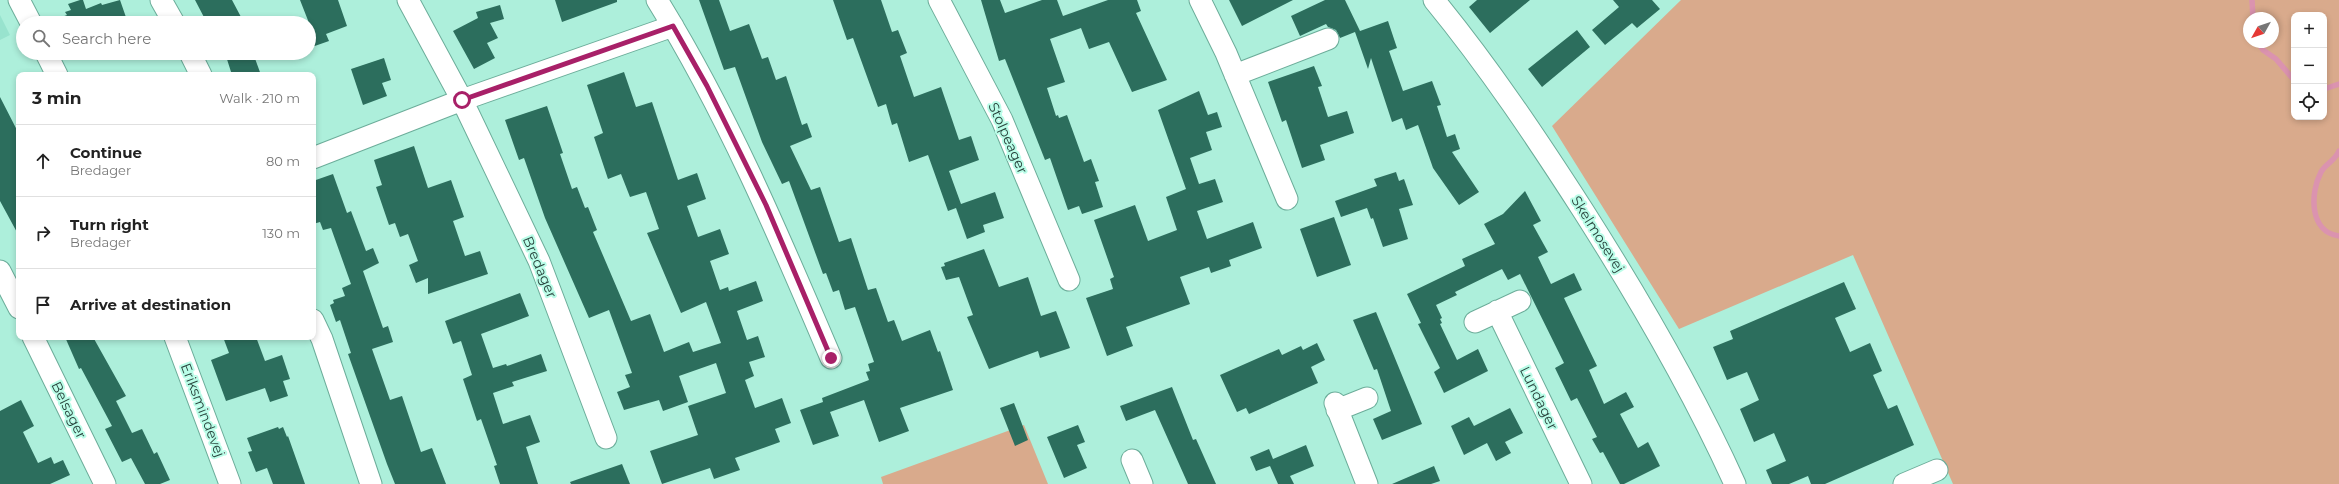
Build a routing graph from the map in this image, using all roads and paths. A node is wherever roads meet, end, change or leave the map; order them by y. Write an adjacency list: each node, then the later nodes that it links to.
1 (19, 0): 8 (street)
2 (161, 0): 9 (street)
3 (408, 0): 17 (street, Bredager)
4 (657, 0): 10 (street)
5 (939, 0): 21 (street, Stolpeager)
6 (1200, 0): 16 (street)
7 (1434, 0): 34 (street, Skelmosevej)
8 (27, 16)
9 (170, 16)
10 (673, 26): 17 (street); 29 (street)
11 (1328, 39): 16 (street)
12 (49, 60): 14 (street)
13 (194, 60): 15 (street)
14 (55, 72)
15 (200, 72)
16 (1235, 75): 19 (street)
17 (462, 100): 18 (street); 31 (street, Bredager)
18 (316, 157)
19 (1287, 199)
20 (0, 270): 23 (street)
21 (1069, 280)
22 (1520, 301): 24 (street)
23 (13, 302)
24 (1497, 311): 25 (street); 40 (street, Lundager)
25 (1476, 322)
26 (316, 326): 37 (street)
27 (34, 340): 35 (street, Belsager)
28 (176, 340): 36 (street, Eriksmindevej)
29 (831, 358)
30 (1367, 398): 39 (street)
31 (606, 438)
32 (1132, 460): 38 (street)
33 (1937, 470): 41 (street)
34 (1733, 483)
35 (105, 484)
36 (230, 484)
37 (371, 484)
38 (1142, 484)
39 (1367, 484)
40 (1581, 484)
41 (1904, 484)

